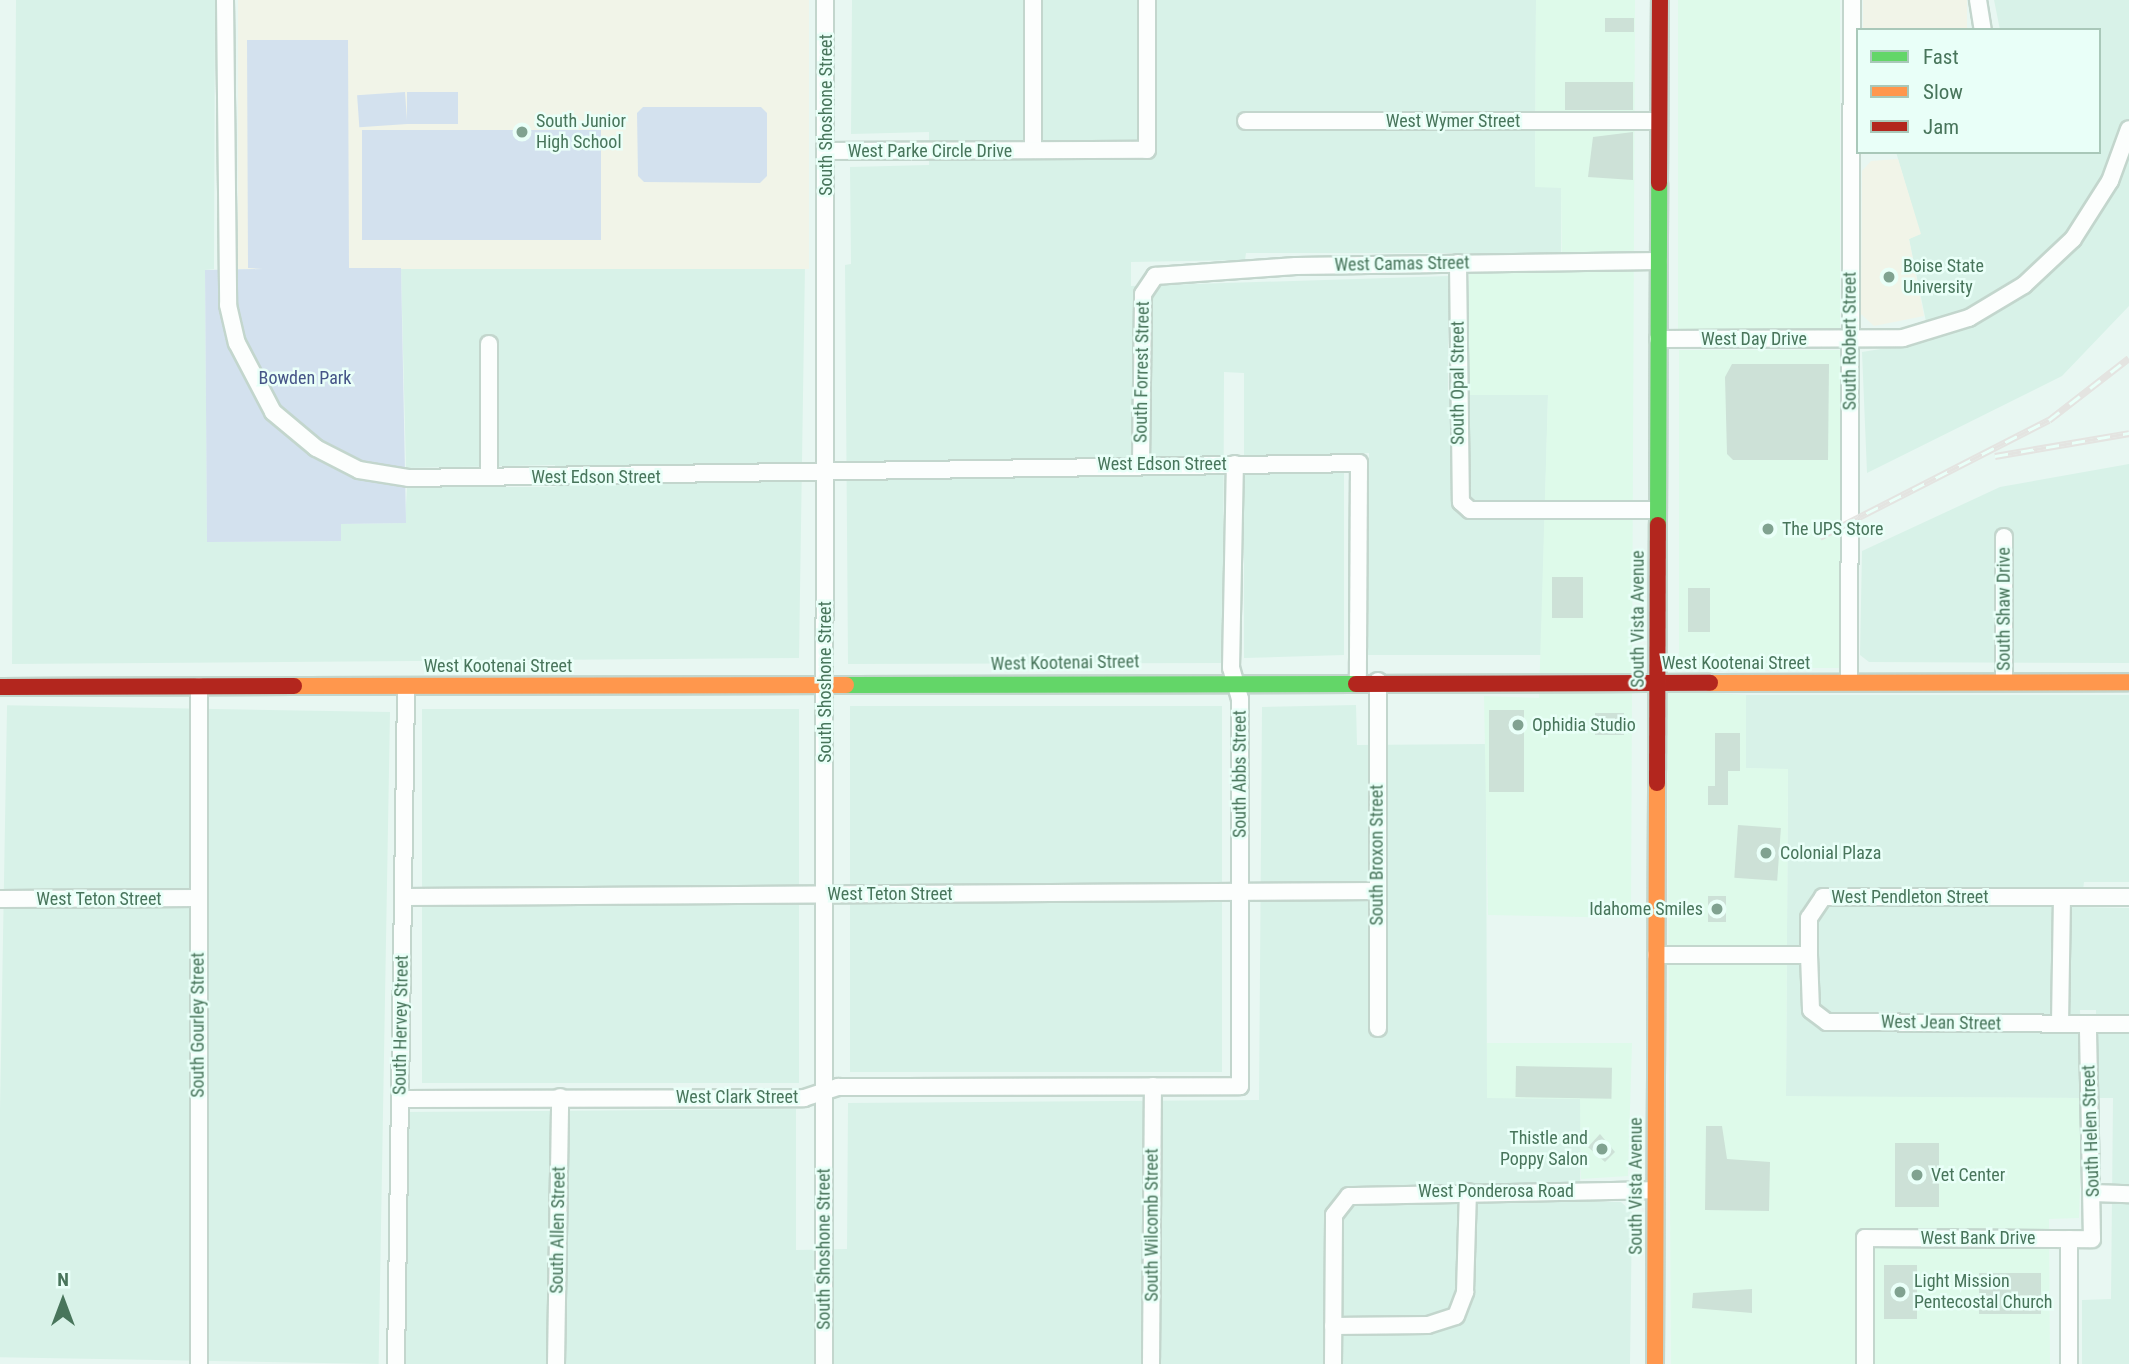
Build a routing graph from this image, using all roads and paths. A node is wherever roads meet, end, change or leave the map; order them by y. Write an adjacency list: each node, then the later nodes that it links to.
1 (225, 0): 24 (street, West Edson Street)
2 (825, 0): 13 (street, South Shoshone Street)
3 (1033, 0): 12 (street, West Parke Circle Drive)
4 (1147, 0): 12 (street, West Parke Circle Drive)
5 (1660, 0): 10 (main road, South Vista Avenue)
6 (1852, 0): 14 (street, South Robert Street)
7 (1978, 0): 8 (street)
8 (1983, 28)
9 (1246, 121): 10 (street, West Wymer Street)
10 (1659, 121): 15 (main road, South Vista Avenue)
11 (2129, 129): 19 (street, West Day Drive)
12 (1033, 150): 13 (street, West Parke Circle Drive)
13 (827, 151): 23 (street, South Shoshone Street)
14 (1854, 151): 19 (street, South Robert Street)
15 (1659, 261): 16 (street, West Camas Street); 18 (main road, South Vista Avenue)
16 (1458, 262): 17 (street, West Camas Street); 25 (street, South Opal Street)
17 (1147, 281): 21 (street, South Forrest Street)
18 (1658, 339): 19 (street, West Day Drive); 25 (main road, South Vista Avenue)
19 (1850, 340): 31 (street, South Robert Street)
20 (489, 344): 24 (street)
21 (1141, 464): 22 (street, West Edson Street); 23 (street, West Edson Street)
22 (1235, 464): 27 (street, West Edson Street); 28 (street, South Abbs Street)
23 (826, 475): 24 (street, West Edson Street); 34 (street, South Shoshone Street)
24 (489, 477)
25 (1658, 510): 30 (main road, South Vista Avenue)
26 (2004, 537): 32 (street, South Shaw Drive)
27 (1358, 680): 28 (main road, West Kootenai Street); 29 (main road, West Kootenai Street)
28 (1234, 681): 34 (main road, West Kootenai Street); 39 (street, South Abbs Street)
29 (1378, 681): 30 (main road, West Kootenai Street); 38 (street, South Broxon Street)
30 (1657, 682): 31 (main road, West Kootenai Street); 46 (main road, South Vista Avenue)
31 (1849, 682): 32 (main road, West Kootenai Street)
32 (2004, 682): 33 (main road, West Kootenai Street)
33 (2129, 682)
34 (825, 685): 36 (main road, West Kootenai Street); 40 (street, South Shoshone Street)
35 (199, 686): 36 (main road, West Kootenai Street); 37 (main road, West Kootenai Street); 44 (street, South Gourley Street)
36 (406, 686): 41 (street, South Hervey Street)
37 (0, 687)
38 (1377, 891): 39 (street, West Teton Street); 51 (street, South Broxon Street)
39 (1239, 892): 40 (street, West Teton Street); 53 (street, South Abbs Street)
40 (825, 894): 41 (street, West Teton Street); 54 (street, South Shoshone Street)
41 (404, 897): 56 (street, South Hervey Street)
42 (2062, 897): 43 (street, West Pendleton Street); 47 (street, West Pendleton Street); 48 (street)
43 (2129, 897)
44 (198, 898): 45 (street, West Teton Street); 64 (street, South Gourley Street)
45 (0, 900)
46 (1656, 955): 47 (street); 57 (main road, South Vista Avenue)
47 (1809, 955): 48 (street, West Jean Street)
48 (2060, 1024): 49 (street, West Jean Street)
49 (2088, 1024): 50 (street, West Jean Street); 59 (street, South Helen Street)
50 (2129, 1024)
51 (1378, 1028)
52 (1153, 1086): 53 (street, West Clark Street); 54 (street, West Clark Street); 68 (street, South Wilcomb Street)
53 (1240, 1086)
54 (825, 1094): 55 (street, West Clark Street); 67 (street, South Shoshone Street)
55 (560, 1097): 56 (street, West Clark Street); 66 (street, South Allen Street)
56 (400, 1099): 65 (street, South Hervey Street)
57 (1655, 1191): 58 (street, West Ponderosa Road); 70 (main road, South Vista Avenue)
58 (1468, 1192): 63 (street); 63 (street, West Ponderosa Road)
59 (2093, 1194): 60 (street); 62 (street, South Helen Street)
60 (2129, 1194)
61 (2069, 1238): 62 (street, West Bank Drive); 71 (street, West Bank Drive); 72 (street)
62 (2092, 1238)
63 (1333, 1326): 69 (street)
64 (199, 1364)
65 (396, 1364)
66 (556, 1364)
67 (824, 1364)
68 (1151, 1364)
69 (1333, 1364)
70 (1655, 1364)
71 (1865, 1364)
72 (2069, 1364)

